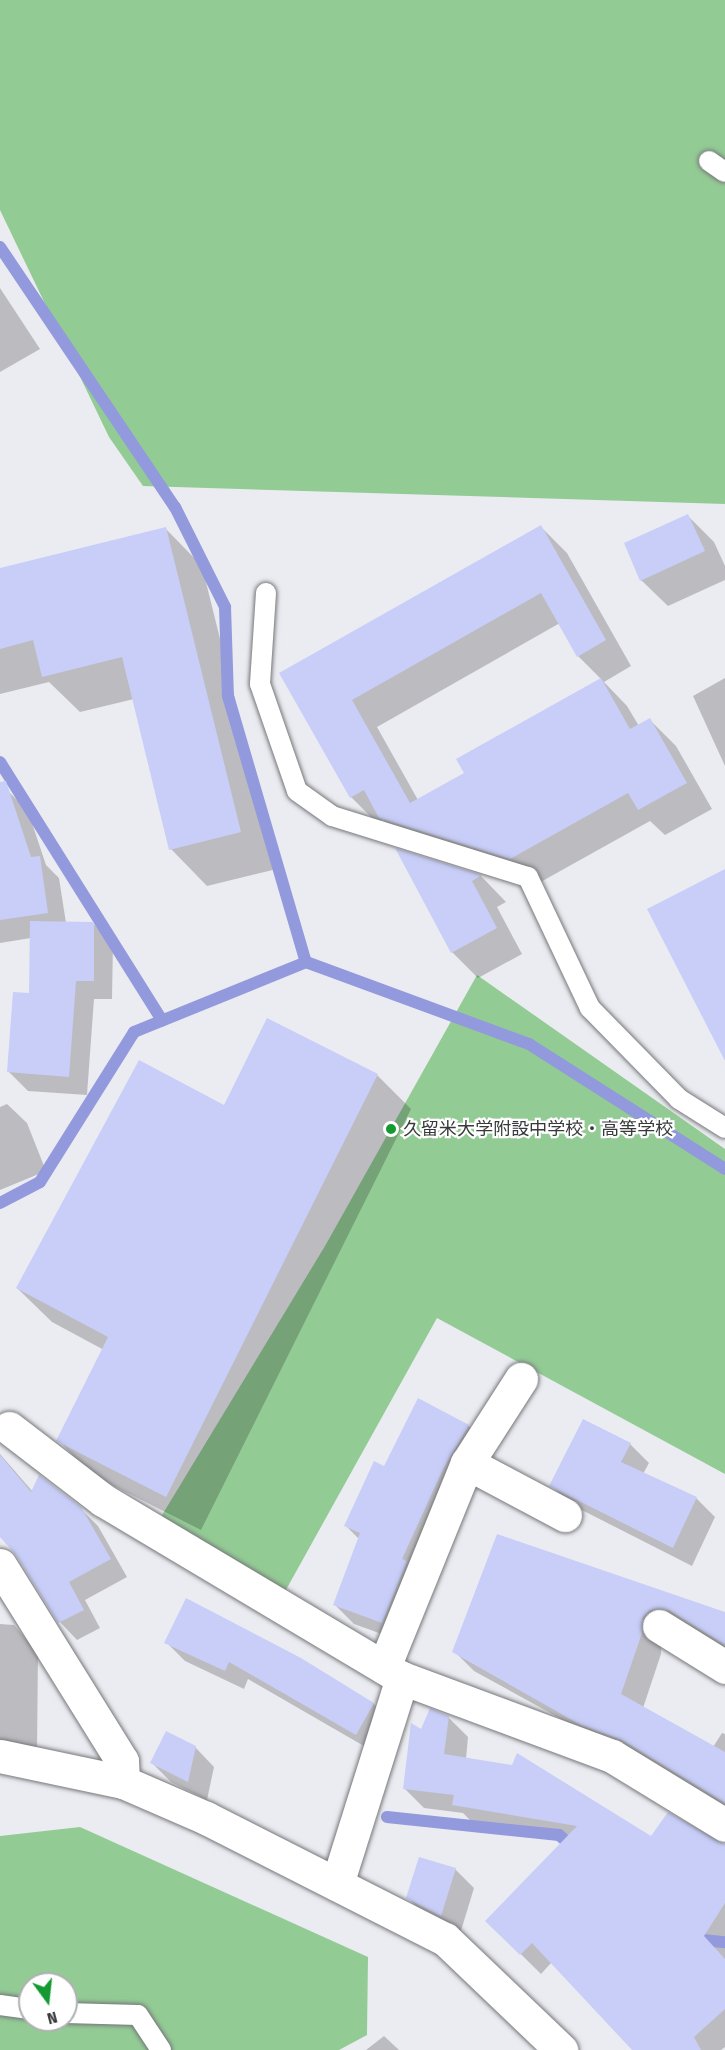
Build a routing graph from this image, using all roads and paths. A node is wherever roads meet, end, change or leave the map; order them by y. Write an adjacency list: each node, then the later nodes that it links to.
1 (709, 161): 2 (lane)
2 (725, 172)
3 (266, 593): 4 (lane)
4 (725, 1128)
5 (521, 1379): 7 (street)
6 (9, 1428): 12 (street)
7 (467, 1462): 8 (street); 12 (street)
8 (565, 1515)
9 (0, 1565): 14 (street)
10 (659, 1626): 11 (street)
11 (725, 1667)
12 (393, 1672): 15 (street); 16 (street)
13 (0, 1756): 14 (street)
14 (123, 1782): 16 (street)
15 (725, 1825)
16 (338, 1884): 21 (street)
17 (0, 2005): 18 (lane)
18 (18, 2007)
19 (78, 2013): 20 (lane)
20 (161, 2050)
21 (561, 2050)

